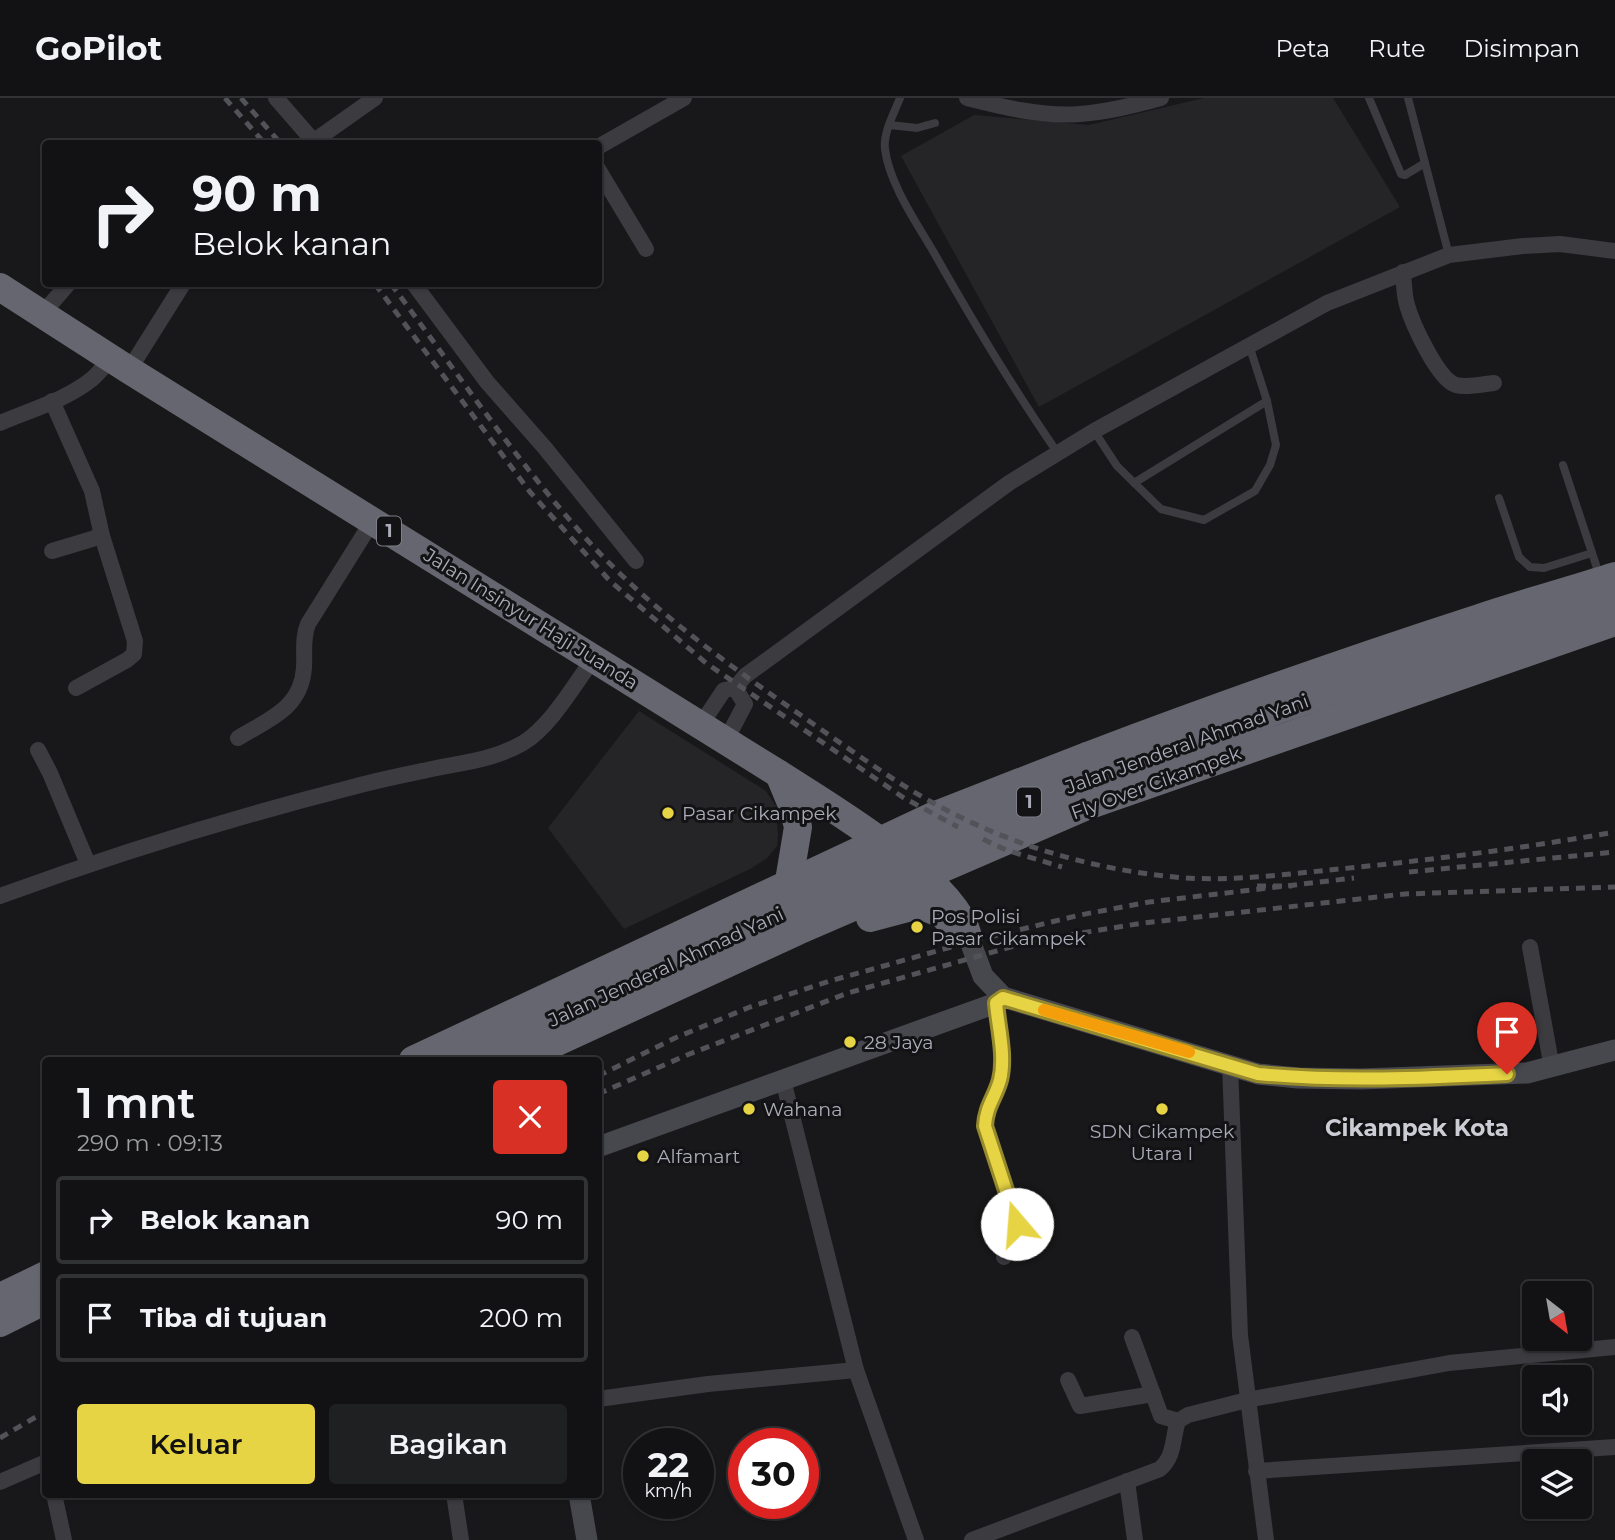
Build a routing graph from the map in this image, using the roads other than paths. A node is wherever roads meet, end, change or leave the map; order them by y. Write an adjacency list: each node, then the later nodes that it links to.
1 (276, 98): 11 (street)
2 (375, 98): 12 (street)
3 (684, 98): 13 (street)
4 (900, 98): 10 (lane)
5 (967, 98): 6 (street)
6 (1161, 98)
7 (1369, 98): 14 (lane)
8 (1408, 98): 14 (lane)
9 (934, 123): 10 (lane)
10 (890, 125): 32 (lane)
11 (313, 140)
12 (318, 140)
13 (602, 145)
14 (1425, 163): 18 (lane)
15 (602, 176): 16 (street)
16 (646, 249)
17 (1615, 251): 18 (street)
18 (1450, 255): 19 (street)
19 (1403, 272): 25 (street); 27 (street)
20 (0, 287): 24 (highway, Jalan Insinyur Haji Juanda / 1)
21 (65, 287): 24 (street)
22 (181, 287): 26 (street)
23 (416, 287): 40 (street)
24 (43, 313): 26 (highway, Jalan Insinyur Haji Juanda / 1)
25 (1248, 345): 29 (lane); 31 (street)
26 (120, 364): 28 (street); 36 (highway, Jalan Insinyur Haji Juanda / 1)
27 (1494, 383)
28 (52, 401): 30 (street); 37 (street)
29 (1266, 401): 34 (lane); 34 (lane)
30 (0, 423)
31 (1094, 431): 32 (street); 34 (lane)
32 (1057, 452): 46 (street)
33 (1563, 465): 39 (lane)
34 (1134, 483)
35 (1499, 498): 39 (lane)
36 (373, 520): 44 (highway, Jalan Insinyur Haji Juanda / 1); 48 (street)
37 (102, 536): 38 (street); 45 (street)
38 (52, 551)
39 (1592, 553): 41 (lane)
40 (636, 561)
41 (1610, 584): 51 (highway); 65 (highway, Jalan Jenderal Ahmad Yani / 1)
42 (1615, 622): 66 (highway, Fly Over Cikampek / 1)
43 (1615, 640): 51 (highway)
44 (594, 658): 47 (highway, Jalan Insinyur Haji Juanda / 1); 54 (street)
45 (76, 688)
46 (735, 688): 47 (street); 49 (street)
47 (700, 726): 49 (highway, Jalan Insinyur Haji Juanda / 1)
48 (238, 738)
49 (725, 742): 52 (highway, Jalan Insinyur Haji Juanda / 1)
50 (38, 750): 54 (street)
51 (1087, 756): 53 (highway)
52 (779, 774): 53 (highway, Jalan Insinyur Haji Juanda / 1); 56 (highway)
53 (881, 840): 55 (highway, Jalan Insinyur Haji Juanda / 1); 56 (highway)
54 (88, 864): 57 (street)
55 (928, 881): 58 (highway); 59 (highway, Jalan Insinyur Haji Juanda / 1)
56 (787, 885): 60 (highway); 64 (highway)
57 (0, 896)
58 (870, 918): 59 (highway); 60 (highway)
59 (967, 933): 62 (street)
60 (826, 937): 67 (highway)
61 (1530, 947): 69 (street)
62 (1000, 1000): 68 (street); 70 (street); 72 (street)
63 (1615, 1050): 69 (street)
64 (419, 1057)
65 (472, 1057)
66 (525, 1057)
67 (563, 1057)
68 (1230, 1064): 69 (street); 83 (street)
69 (1552, 1068)
70 (783, 1080): 71 (street); 79 (street)
71 (602, 1146)
72 (1004, 1257)
73 (42, 1277): 74 (highway)
74 (0, 1297)
75 (42, 1302): 76 (highway)
76 (0, 1323)
77 (1132, 1338): 81 (street)
78 (1615, 1347): 83 (street)
79 (856, 1370): 82 (street); 96 (street)
80 (1068, 1380): 81 (street)
81 (1153, 1394): 84 (street)
82 (602, 1398)
83 (1247, 1400): 84 (street); 87 (street)
84 (1178, 1421): 88 (street)
85 (1615, 1451): 87 (street)
86 (42, 1464): 89 (street)
87 (1256, 1471): 99 (street)
88 (1128, 1481): 97 (street); 98 (street)
89 (0, 1482)
90 (55, 1498): 93 (street)
91 (455, 1498): 94 (street)
92 (580, 1498): 95 (street)
93 (64, 1540)
94 (461, 1540)
95 (587, 1540)
96 (916, 1540)
97 (972, 1540)
98 (1135, 1540)
99 (1266, 1540)

